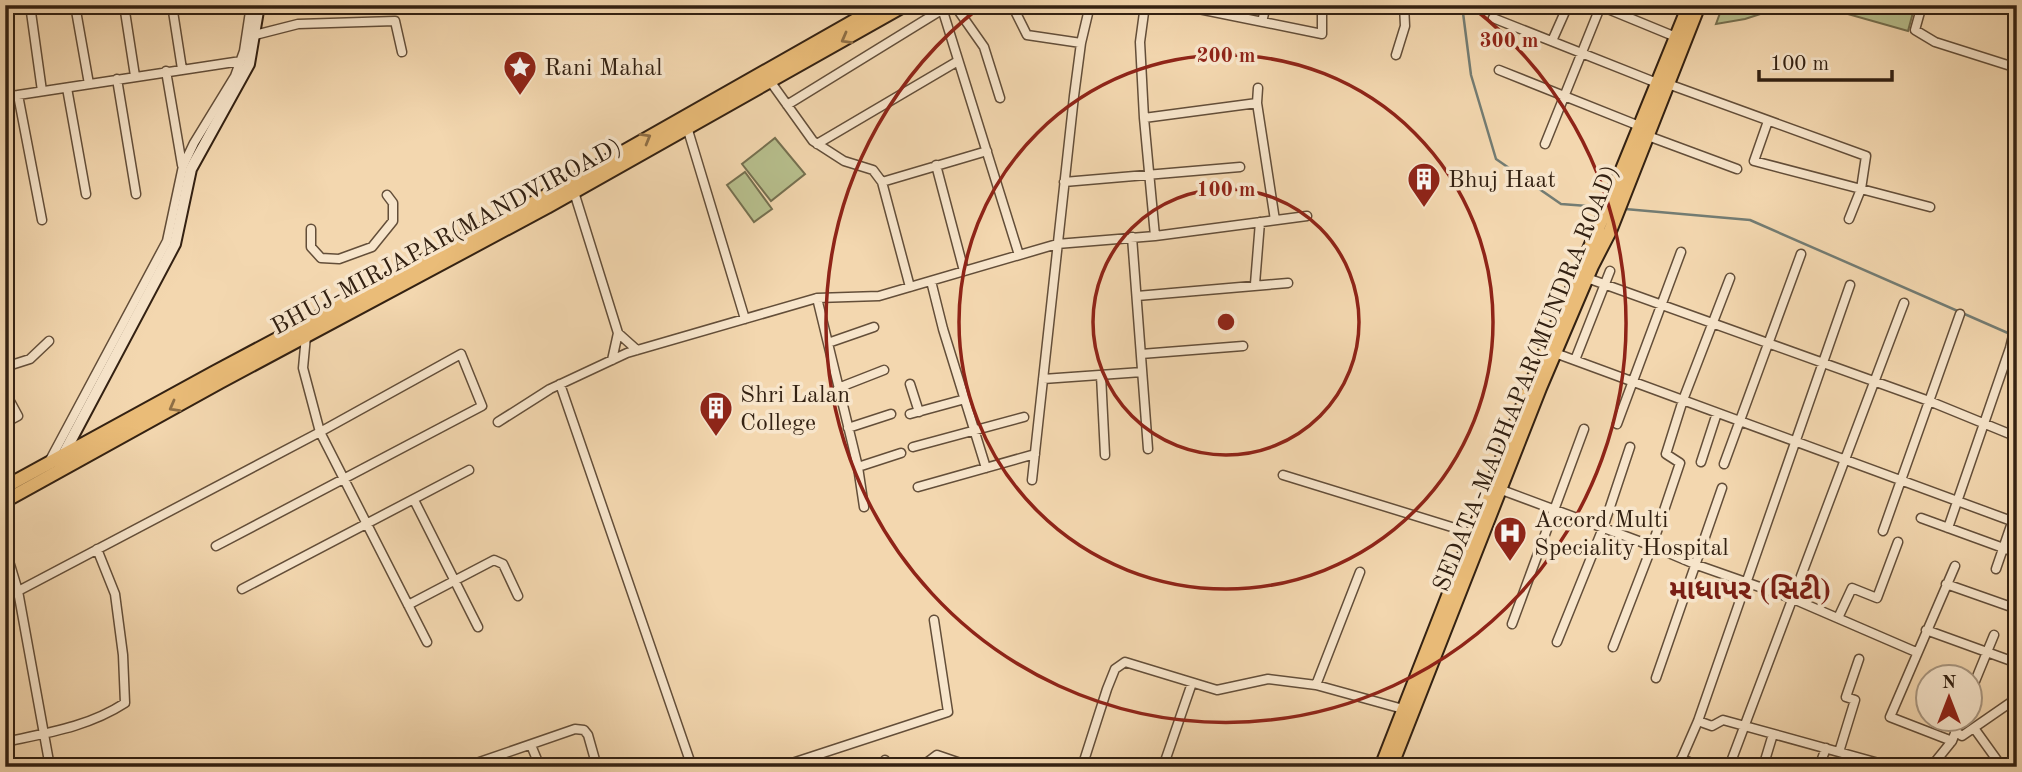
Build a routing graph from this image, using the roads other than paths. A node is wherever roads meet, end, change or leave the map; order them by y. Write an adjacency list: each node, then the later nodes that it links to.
1 (30, 5): 47 (street)
2 (75, 5): 43 (street)
3 (124, 5): 39 (street)
4 (172, 5): 36 (street)
5 (251, 5): 33 (street)
6 (259, 5): 25 (main road)
7 (882, 5): 152 (main road, BHUJ-MIRJAPAR(MANDVIROAD), one-way to 7)
8 (967, 5): 51 (street)
9 (1012, 5): 28 (street)
10 (1145, 5): 54 (street)
11 (1179, 5): 24 (street)
12 (1266, 5): 24 (street)
13 (1322, 5): 24 (street)
14 (1405, 5): 32 (street)
15 (1568, 5): 27 (street)
16 (1689, 5): 57 (main road, SEDATA-MADHAPAR(MUNDRA ROAD))
17 (1699, 5): 44 (main road, SEDATA-MADHAPAR(MUNDRA ROAD))
18 (1922, 5): 35 (street)
19 (903, 6): 41 (main road, BHUJ-MIRJAPAR(MANDVIROAD), one-way to 41)
20 (1091, 6): 28 (street)
21 (1600, 6): 26 (street); 30 (street)
22 (942, 7): 34 (street); 53 (street)
23 (1493, 18): 27 (street)
24 (1262, 22)
25 (255, 34): 29 (street); 152 (main road)
26 (1671, 35)
27 (1552, 41): 30 (street)
28 (1082, 43): 67 (street)
29 (402, 52)
30 (1583, 53): 42 (street); 50 (street)
31 (2017, 54): 35 (street)
32 (1396, 55)
33 (241, 61): 36 (street); 62 (street)
34 (958, 61): 58 (street); 60 (street)
35 (2014, 67)
36 (182, 69): 38 (street)
37 (1499, 70): 50 (street)
38 (166, 71): 39 (street); 62 (street)
39 (135, 76): 40 (street)
40 (117, 79): 43 (street); 71 (street)
41 (770, 81): 53 (street); 56 (main road, BHUJ-MIRJAPAR(MANDVIROAD))
42 (1652, 81)
43 (89, 84): 45 (street)
44 (1668, 84): 55 (street); 57 (main road, SEDATA-MADHAPAR(MUNDRA ROAD))
45 (67, 88): 47 (street); 70 (street)
46 (1258, 88): 52 (street)
47 (43, 91): 48 (street)
48 (18, 95): 49 (street); 76 (street)
49 (5, 97)
50 (1565, 97): 57 (street); 59 (street)
51 (999, 98)
52 (1257, 103): 54 (street); 77 (street)
53 (787, 105): 58 (street)
54 (1144, 118): 65 (street)
55 (1768, 121): 68 (street); 68 (street)
56 (688, 128): 69 (main road, BHUJ-MIRJAPAR(MANDVIROAD)); 102 (street)
57 (1646, 131): 64 (street); 80 (main road, SEDATA-MADHAPAR(MUNDRA ROAD))
58 (817, 144): 66 (street)
59 (1545, 144)
60 (986, 151): 61 (street); 86 (street)
61 (936, 165): 66 (street); 87 (street)
62 (183, 166): 157 (street)
63 (1240, 167): 65 (street)
64 (1737, 169)
65 (1149, 175): 67 (street); 81 (street)
66 (882, 182): 96 (street)
67 (1064, 182): 83 (street)
68 (1861, 189): 73 (street); 75 (street)
69 (575, 192): 106 (street); 107 (main road, BHUJ-MIRJAPAR(MANDVIROAD))
70 (86, 194)
71 (136, 194)
72 (387, 195): 79 (street)
73 (1930, 207)
74 (1307, 216): 77 (street)
75 (1849, 219)
76 (42, 220)
77 (1275, 220): 78 (street)
78 (1260, 222): 81 (street); 93 (street)
79 (311, 229)
80 (1605, 229): 89 (main road, SEDATA-MADHAPAR(MUNDRA ROAD)); 180 (main road, SEDATA-MADHAPAR(MUNDRA ROAD))
81 (1155, 236): 82 (street)
82 (1132, 237): 83 (street); 97 (street)
83 (1058, 244): 86 (street); 122 (street)
84 (1681, 252): 100 (street)
85 (1801, 254): 110 (street)
86 (1019, 255): 87 (street)
87 (964, 271): 91 (street)
88 (1610, 271): 94 (street)
89 (1587, 278): 94 (street); 113 (main road, SEDATA-MADHAPAR(MUNDRA ROAD))
90 (1730, 278): 104 (street)
91 (931, 281): 96 (street); 129 (street)
92 (1289, 283): 93 (street)
93 (1255, 284): 97 (street)
94 (1605, 284): 100 (street); 116 (street)
95 (1850, 285): 117 (street)
96 (910, 287): 98 (street)
97 (1137, 296): 114 (street)
98 (817, 298): 102 (street); 109 (street)
99 (1904, 303): 123 (street)
100 (1661, 304): 104 (street); 124 (street)
101 (1960, 314): 131 (street)
102 (745, 319): 112 (street)
103 (2017, 319): 139 (street)
104 (1714, 324): 110 (street); 130 (street)
105 (874, 327): 109 (street)
106 (618, 333): 112 (street); 115 (street)
107 (306, 336): 143 (street); 157 (main road, BHUJ-MIRJAPAR(MANDVIROAD), one-way to 157)
108 (49, 341): 118 (street)
109 (828, 343): 127 (street)
110 (1766, 343): 117 (street); 135 (street)
111 (1244, 346): 114 (street)
112 (637, 350): 115 (street)
113 (1555, 353): 116 (street); 167 (main road, SEDATA-MADHAPAR(MUNDRA ROAD))
114 (1141, 354): 120 (street)
115 (611, 360): 125 (street)
116 (1575, 360): 124 (street)
117 (1822, 363): 123 (street); 145 (street)
118 (5, 367)
119 (884, 370): 127 (street)
120 (1142, 372): 121 (street); 148 (street)
121 (1101, 374): 122 (street); 151 (street)
122 (1043, 379): 150 (street)
123 (1876, 381): 131 (street); 153 (street)
124 (1633, 382): 130 (street); 138 (street)
125 (560, 384): 136 (street); 240 (street)
126 (909, 384): 129 (street)
127 (838, 388): 140 (street)
128 (5, 392): 137 (street)
129 (965, 400): 142 (street)
130 (1683, 400): 132 (street); 183 (street)
131 (1929, 401): 139 (street); 163 (street)
132 (1717, 413): 135 (street); 154 (street)
133 (891, 414): 140 (street)
134 (1024, 417): 142 (street)
135 (1740, 421): 145 (street); 155 (street)
136 (498, 422)
137 (5, 423)
138 (1617, 424)
139 (1984, 424): 144 (street); 170 (street)
140 (848, 428): 156 (street)
141 (1584, 429): 173 (street)
142 (974, 430): 146 (street); 158 (street)
143 (320, 432): 161 (street); 161 (street); 186 (street)
144 (2017, 437)
145 (1794, 441): 153 (street); 193 (street)
146 (914, 447)
147 (1630, 447): 177 (street)
148 (1148, 449)
149 (901, 453): 156 (street)
150 (1035, 454): 158 (street); 162 (street)
151 (1105, 454)
152 (62, 455): 157 (main road, BHUJ-MIRJAPAR(MANDVIROAD))
153 (1846, 460): 163 (street); 199 (street)
154 (1701, 462)
155 (1724, 464)
156 (858, 467): 171 (street)
157 (51, 468): 164 (main road, BHUJ-MIRJAPAR(MANDVIROAD)); 169 (main road, BHUJ-MIRJAPAR(MANDVIROAD))
158 (986, 468): 165 (street)
159 (469, 470): 168 (street)
160 (1283, 475): 180 (street)
161 (344, 478): 176 (street); 182 (street)
162 (1032, 480)
163 (1900, 481): 170 (street); 179 (street)
164 (5, 487)
165 (918, 487)
166 (1722, 488): 188 (street)
167 (1499, 489): 173 (street); 247 (main road, SEDATA-MADHAPAR(MUNDRA ROAD))
168 (414, 500): 176 (street); 192 (street)
169 (5, 501)
170 (1958, 502): 175 (street); 178 (street)
171 (864, 508)
172 (2017, 508): 175 (street)
173 (1554, 509): 177 (street); 204 (street)
174 (1921, 518): 178 (street)
175 (2014, 522): 185 (street)
176 (367, 525): 195 (street); 200 (street)
177 (1603, 528): 183 (street); 209 (street)
178 (1948, 528): 185 (street)
179 (1883, 531)
180 (1471, 533): 220 (main road, SEDATA-MADHAPAR(MUNDRA ROAD))
181 (1898, 542): 202 (street)
182 (216, 546)
183 (1652, 546): 188 (street); 210 (street)
184 (5, 548): 196 (street)
185 (2003, 548): 187 (street); 190 (street)
186 (97, 549): 196 (street); 224 (street)
187 (2017, 553)
188 (1697, 565): 193 (street); 216 (street)
189 (1955, 566): 194 (street)
190 (1996, 569)
191 (1360, 572): 218 (street)
192 (455, 581): 197 (street); 200 (street); 205 (street)
193 (1745, 581): 199 (street); 221 (street)
194 (1946, 584): 201 (street); 206 (street)
195 (242, 589)
196 (18, 591): 198 (street); 224 (street)
197 (518, 596)
198 (5, 598)
199 (1791, 598): 202 (street); 223 (street)
200 (408, 605): 208 (street)
201 (2017, 609)
202 (1838, 618): 211 (street)
203 (934, 620): 241 (street)
204 (1512, 624)
205 (478, 627)
206 (1926, 630): 211 (street); 212 (street)
207 (1994, 635): 212 (street)
208 (427, 642)
209 (1557, 642)
210 (1612, 647)
211 (1916, 652): 228 (street)
212 (1986, 653): 214 (street); 215 (street)
213 (1860, 659): 232 (street)
214 (2017, 663)
215 (1982, 664)
216 (1656, 678)
217 (1192, 682): 218 (street); 244 (street); 245 (street)
218 (1316, 685): 220 (street)
219 (2017, 698): 222 (street)
220 (1403, 709): 246 (main road, SEDATA-MADHAPAR(MUNDRA ROAD))
221 (1698, 721): 223 (street); 234 (street)
222 (1983, 722)
223 (1744, 726): 225 (street); 249 (street)
224 (44, 734): 229 (street); 236 (street)
225 (1773, 734): 231 (street); 250 (street)
226 (1954, 734): 228 (street)
227 (1978, 734): 254 (street)
228 (1952, 741): 253 (street)
229 (5, 743)
230 (531, 745): 235 (street); 238 (street); 239 (street)
231 (1826, 748): 232 (street); 251 (street)
232 (1839, 752): 252 (street)
233 (2016, 760): 254 (street)
234 (1679, 763): 248 (street)
235 (485, 764): 237 (street)
236 (50, 767)
237 (465, 767)
238 (540, 767)
239 (597, 767)
240 (692, 767)
241 (780, 767)
242 (921, 767): 243 (street)
243 (972, 767)
244 (1083, 767)
245 (1163, 767)
246 (1381, 767)
247 (1391, 767)
248 (1702, 767)
249 (1729, 767)
250 (1763, 767)
251 (1819, 767)
252 (1893, 767)
253 (1931, 767)
254 (2003, 767)

